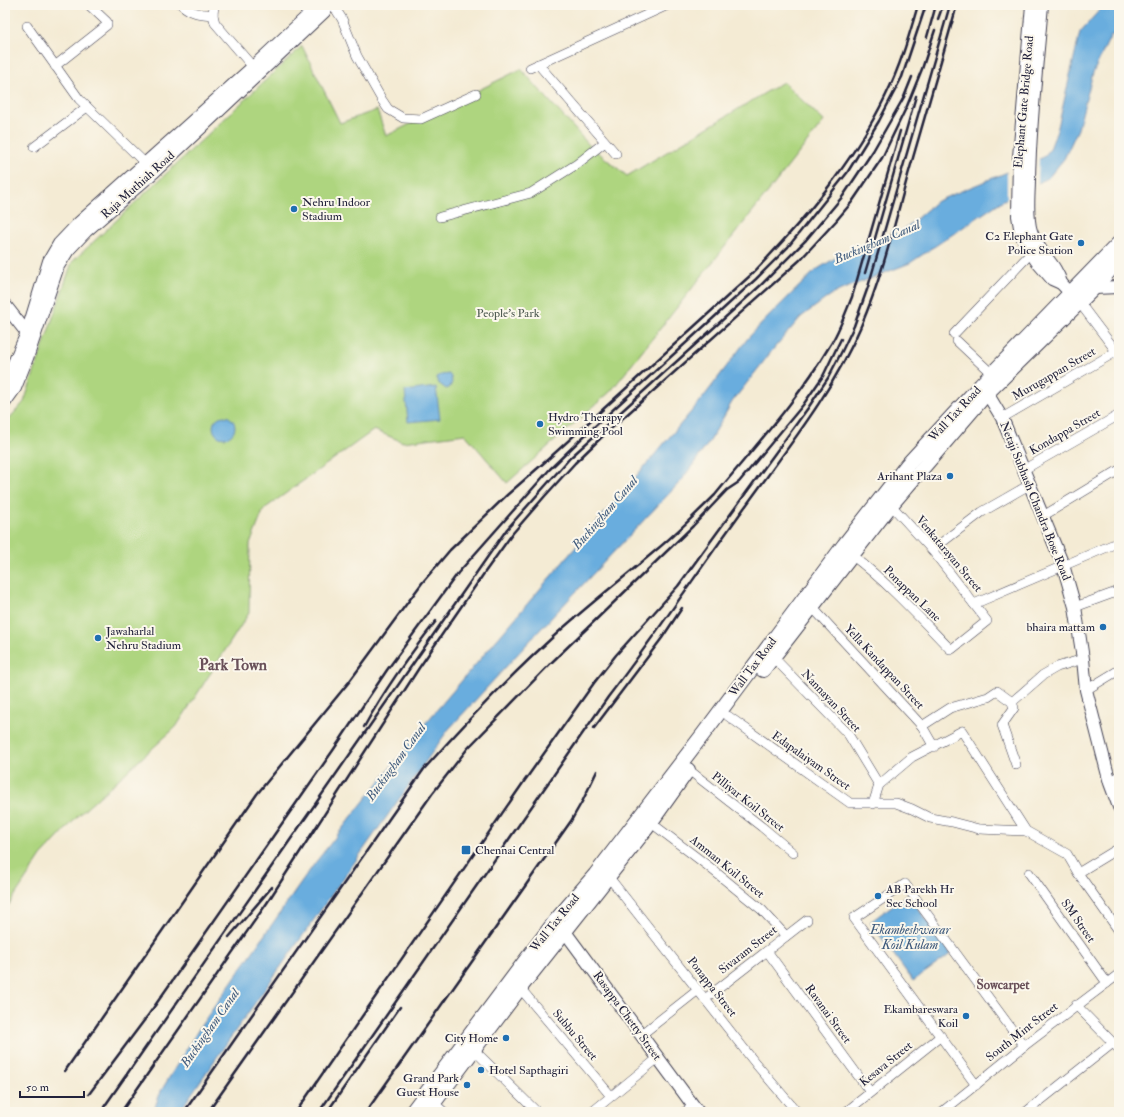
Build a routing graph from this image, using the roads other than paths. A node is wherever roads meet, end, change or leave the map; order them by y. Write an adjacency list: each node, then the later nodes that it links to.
1 (88, 5): 12 (street)
2 (182, 5): 10 (street)
3 (214, 5): 10 (street)
4 (318, 5): 13 (main road, Raja Muthiah Road)
5 (328, 5): 21 (main road, Raja Muthiah Road)
6 (333, 5): 14 (street)
7 (668, 5): 16 (street)
8 (1032, 5): 19 (main road, Elephant Gate Bridge Road)
9 (1042, 5): 19 (main road, Elephant Gate Bridge Road)
10 (213, 15): 13 (street)
11 (27, 26): 12 (street)
12 (55, 66): 15 (street)
13 (253, 67): 20 (main road, Raja Muthiah Road)
14 (476, 94)
15 (87, 107): 17 (street); 20 (street)
16 (605, 142): 18 (street); 23 (street)
17 (34, 147)
18 (616, 154)
19 (1024, 157): 22 (main road, Elephant Gate Bridge Road)
20 (146, 163): 21 (street); 31 (main road, Raja Muthiah Road)
21 (155, 172): 34 (main road, Raja Muthiah Road)
22 (1023, 205): 25 (main road); 29 (main road)
23 (440, 217)
24 (1119, 243): 29 (main road, Wall Tax Road)
25 (1031, 253): 29 (main road); 33 (street)
26 (1119, 261): 27 (main road, Wall Tax Road)
27 (1094, 288): 28 (main road); 29 (main road, Wall Tax Road)
28 (1119, 288)
29 (1070, 293): 32 (street); 33 (main road, Wall Tax Road); 35 (main road, Wall Tax Road)
30 (5, 305): 31 (main road)
31 (27, 333): 34 (main road, Raja Muthiah Road)
32 (1118, 353): 38 (street, Murugappan Street)
33 (992, 374): 35 (main road, Wall Tax Road)
34 (8, 385): 36 (main road, Raja Muthiah Road)
35 (984, 389): 38 (main road, Netaji Subhash Chandra Bose Road); 42 (main road, Wall Tax Road); 62 (main road, Wall Tax Road)
36 (5, 402)
37 (1119, 415): 39 (street, Kondappa Street)
38 (1002, 418): 39 (main road, Netaji Subhash Chandra Bose Road)
39 (1023, 470): 41 (main road, Netaji Subhash Chandra Bose Road)
40 (1119, 470): 43 (street)
41 (1029, 485): 43 (main road, Netaji Subhash Chandra Bose Road); 45 (street)
42 (891, 505): 45 (street, Venkatarayan Street); 46 (main road, Wall Tax Road)
43 (1043, 516): 47 (main road, Netaji Subhash Chandra Bose Road)
44 (1119, 542): 47 (street)
45 (932, 550): 49 (street, Venkatarayan Street)
46 (853, 556): 50 (main road, Wall Tax Road); 52 (street, Ponappan Lane)
47 (1063, 565): 49 (street); 51 (main road, Netaji Subhash Chandra Bose Road)
48 (1119, 592): 51 (street)
49 (974, 604): 52 (street, Venkatarayan Street)
50 (812, 607): 53 (main road, Wall Tax Road); 59 (street, Yella Kandappan Street)
51 (1076, 607): 54 (main road, Netaji Subhash Chandra Bose Road)
52 (987, 620)
53 (773, 657): 58 (main road, Wall Tax Road); 64 (street, Nannayan Street)
54 (1083, 659): 56 (main road, Netaji Subhash Chandra Bose Road); 57 (street)
55 (1119, 670): 56 (street)
56 (1086, 690): 63 (main road, Netaji Subhash Chandra Bose Road)
57 (1012, 702): 59 (street); 61 (street)
58 (728, 716): 62 (main road, Wall Tax Road); 65 (street, Edapalaiyam Street)
59 (922, 726): 60 (street, Yella Kandappan Street)
60 (934, 746): 64 (street); 68 (street)
61 (1016, 765)
62 (684, 766): 67 (main road, Wall Tax Road); 70 (street, Pilliyar Koil Street); 74 (main road, Wall Tax Road)
63 (1114, 780): 66 (main road, Netaji Subhash Chandra Bose Road)
64 (879, 785): 65 (street)
65 (873, 804): 68 (street, Edapalaiyam Street)
66 (1119, 807)
67 (650, 822): 73 (main road, Wall Tax Road); 78 (street, Amman Koil Street)
68 (1026, 831): 72 (street)
69 (1119, 848): 72 (street)
70 (793, 853)
71 (1029, 873): 81 (street, SM Street)
72 (1078, 873): 76 (street)
73 (608, 876): 77 (main road, Wall Tax Road); 83 (street, Ponappa Street)
74 (556, 920): 77 (main road, Rasappa Chetty Street); 97 (main road, Wall Tax Road)
75 (807, 920): 78 (street, Sivaram Street)
76 (1119, 931)
77 (565, 932): 82 (main road, Wall Tax Road); 86 (main road, Rasappa Chetty Street)
78 (786, 936): 79 (street, Sivaram Street)
79 (767, 951): 84 (street, Sivaram Street); 93 (street, Ravanai Street)
80 (1119, 974): 81 (street, South Mint Street)
81 (1107, 983): 85 (street, South Mint Street)
82 (520, 988): 90 (main road, Wall Tax Road); 94 (street, Subbu Street)
83 (698, 990): 84 (street, Ponappa Street); 86 (street)
84 (705, 999): 101 (street, Ponappa Street)
85 (1076, 1005): 88 (street, South Mint Street); 89 (street)
86 (641, 1035): 91 (main road, Rasappa Chetty Street)
87 (941, 1036): 88 (street); 92 (street); 93 (street, Kesava Street)
88 (1024, 1046): 92 (street, South Mint Street)
89 (1116, 1046): 104 (street)
90 (473, 1049): 95 (main road, Wall Tax Road); 99 (street)
91 (658, 1058): 94 (street); 96 (main road, Rasappa Chetty Street)
92 (976, 1085): 103 (street, South Mint Street)
93 (870, 1092): 102 (street, Kesava Street)
94 (611, 1096): 100 (street)
95 (430, 1107): 98 (street)
96 (692, 1110)
97 (412, 1112)
98 (444, 1112)
99 (537, 1112)
100 (592, 1112)
101 (797, 1112)
102 (846, 1112)
103 (942, 1112)
104 (1026, 1112)

